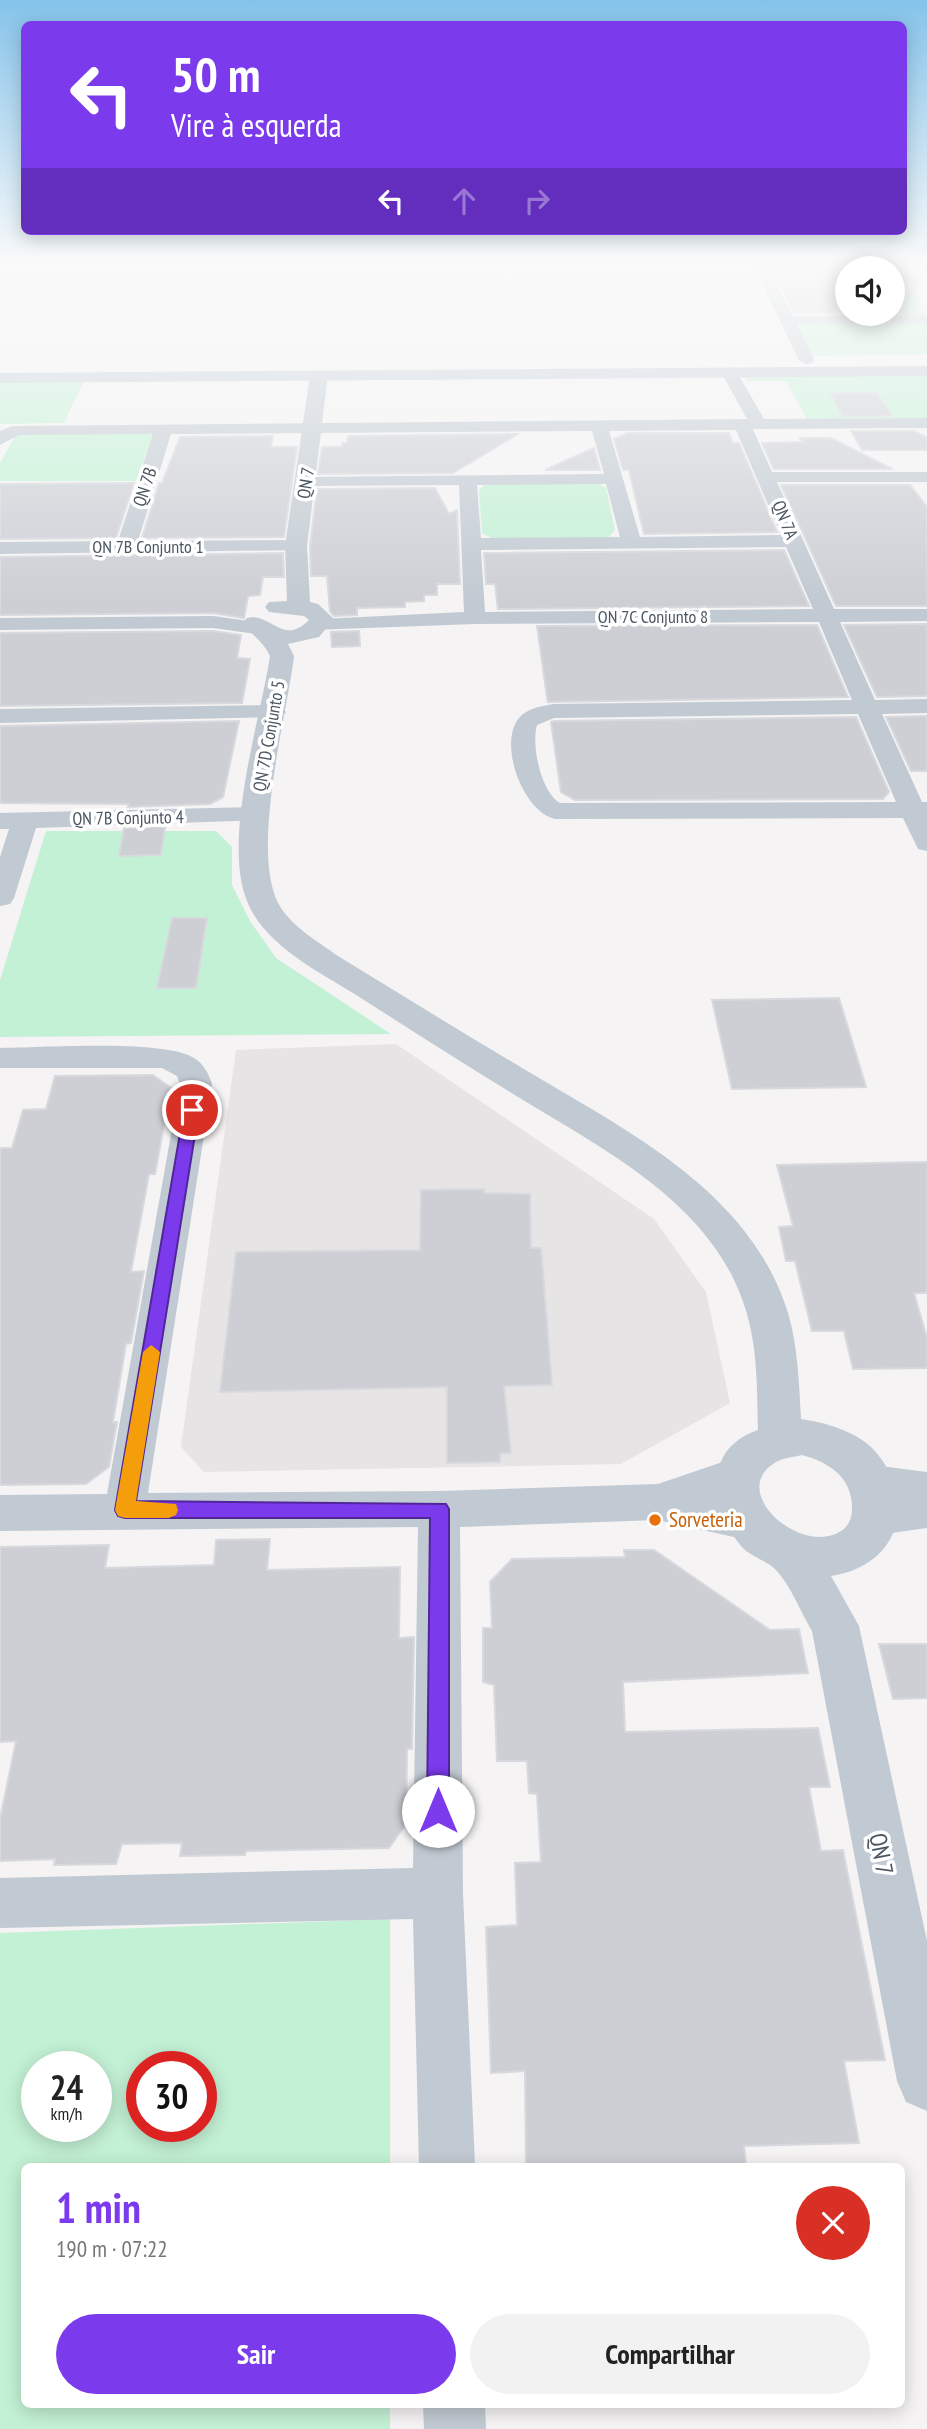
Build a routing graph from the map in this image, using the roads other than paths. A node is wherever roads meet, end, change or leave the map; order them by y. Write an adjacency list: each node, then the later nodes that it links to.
1 (32, 375): 4 (main road)
2 (318, 375): 8 (street, QN 7)
3 (730, 375): 6 (street, QN 7A)
4 (0, 377)
5 (927, 423): 6 (street)
6 (750, 424): 7 (street); 11 (street, QN 7A)
7 (599, 425): 8 (street); 13 (street)
8 (314, 427): 9 (street); 15 (street, QN 7)
9 (164, 428): 10 (street); 20 (street, QN 7B)
10 (0, 440)
11 (768, 477): 12 (street); 16 (street, QN 7A)
12 (927, 477)
13 (613, 479): 14 (street); 17 (street)
14 (468, 480): 15 (street); 18 (street)
15 (306, 481): 19 (street, QN 7)
16 (793, 541): 17 (street); 24 (street, QN 7A)
17 (632, 542): 18 (street)
18 (472, 544): 25 (street)
19 (296, 546): 20 (street, QN 7B Conjunto 1); 22 (street, QN 7)
20 (126, 547): 21 (street, QN 7B Conjunto 1)
21 (0, 548)
22 (306, 614): 25 (street, QN 7C Conjunto 8); 27 (street, QN 7D Conjunto 5); 27 (street)
23 (927, 615): 24 (street, QN 7C Conjunto 8)
24 (827, 616): 25 (street, QN 7C Conjunto 8); 29 (street, QN 7A)
25 (475, 618)
26 (0, 624): 27 (street)
27 (269, 628): 30 (street, QN 7D Conjunto 5)
28 (927, 706): 29 (street)
29 (865, 707): 32 (street, QN 7A); 32 (street)
30 (274, 712): 31 (street); 33 (street, QN 7D Conjunto 5)
31 (0, 716)
32 (920, 810): 35 (street, QN 7A)
33 (255, 815): 34 (street, QN 7B Conjunto 4); 38 (street, QN 7D Conjunto 5)
34 (12, 821): 36 (street)
35 (927, 843)
36 (0, 898)
37 (0, 1058): 46 (street)
38 (777, 1362): 39 (street); 40 (street)
39 (780, 1439): 40 (street); 41 (street)
40 (826, 1443): 43 (street)
41 (737, 1475): 44 (street); 49 (street)
42 (927, 1490): 43 (street)
43 (874, 1500): 47 (street); 50 (street)
44 (658, 1502): 45 (street); 49 (street)
45 (439, 1509): 46 (street); 53 (street)
46 (125, 1510): 48 (street)
47 (927, 1510)
48 (0, 1513)
49 (747, 1522): 51 (street)
50 (846, 1553): 51 (street); 52 (street, QN 7)
51 (792, 1554): 52 (street, QN 7)
52 (835, 1626): 55 (street, QN 7)
53 (438, 1893): 54 (street); 56 (street)
54 (0, 1903)
55 (927, 2081)
56 (447, 2163)
57 (454, 2408): 58 (street)
58 (455, 2429)

